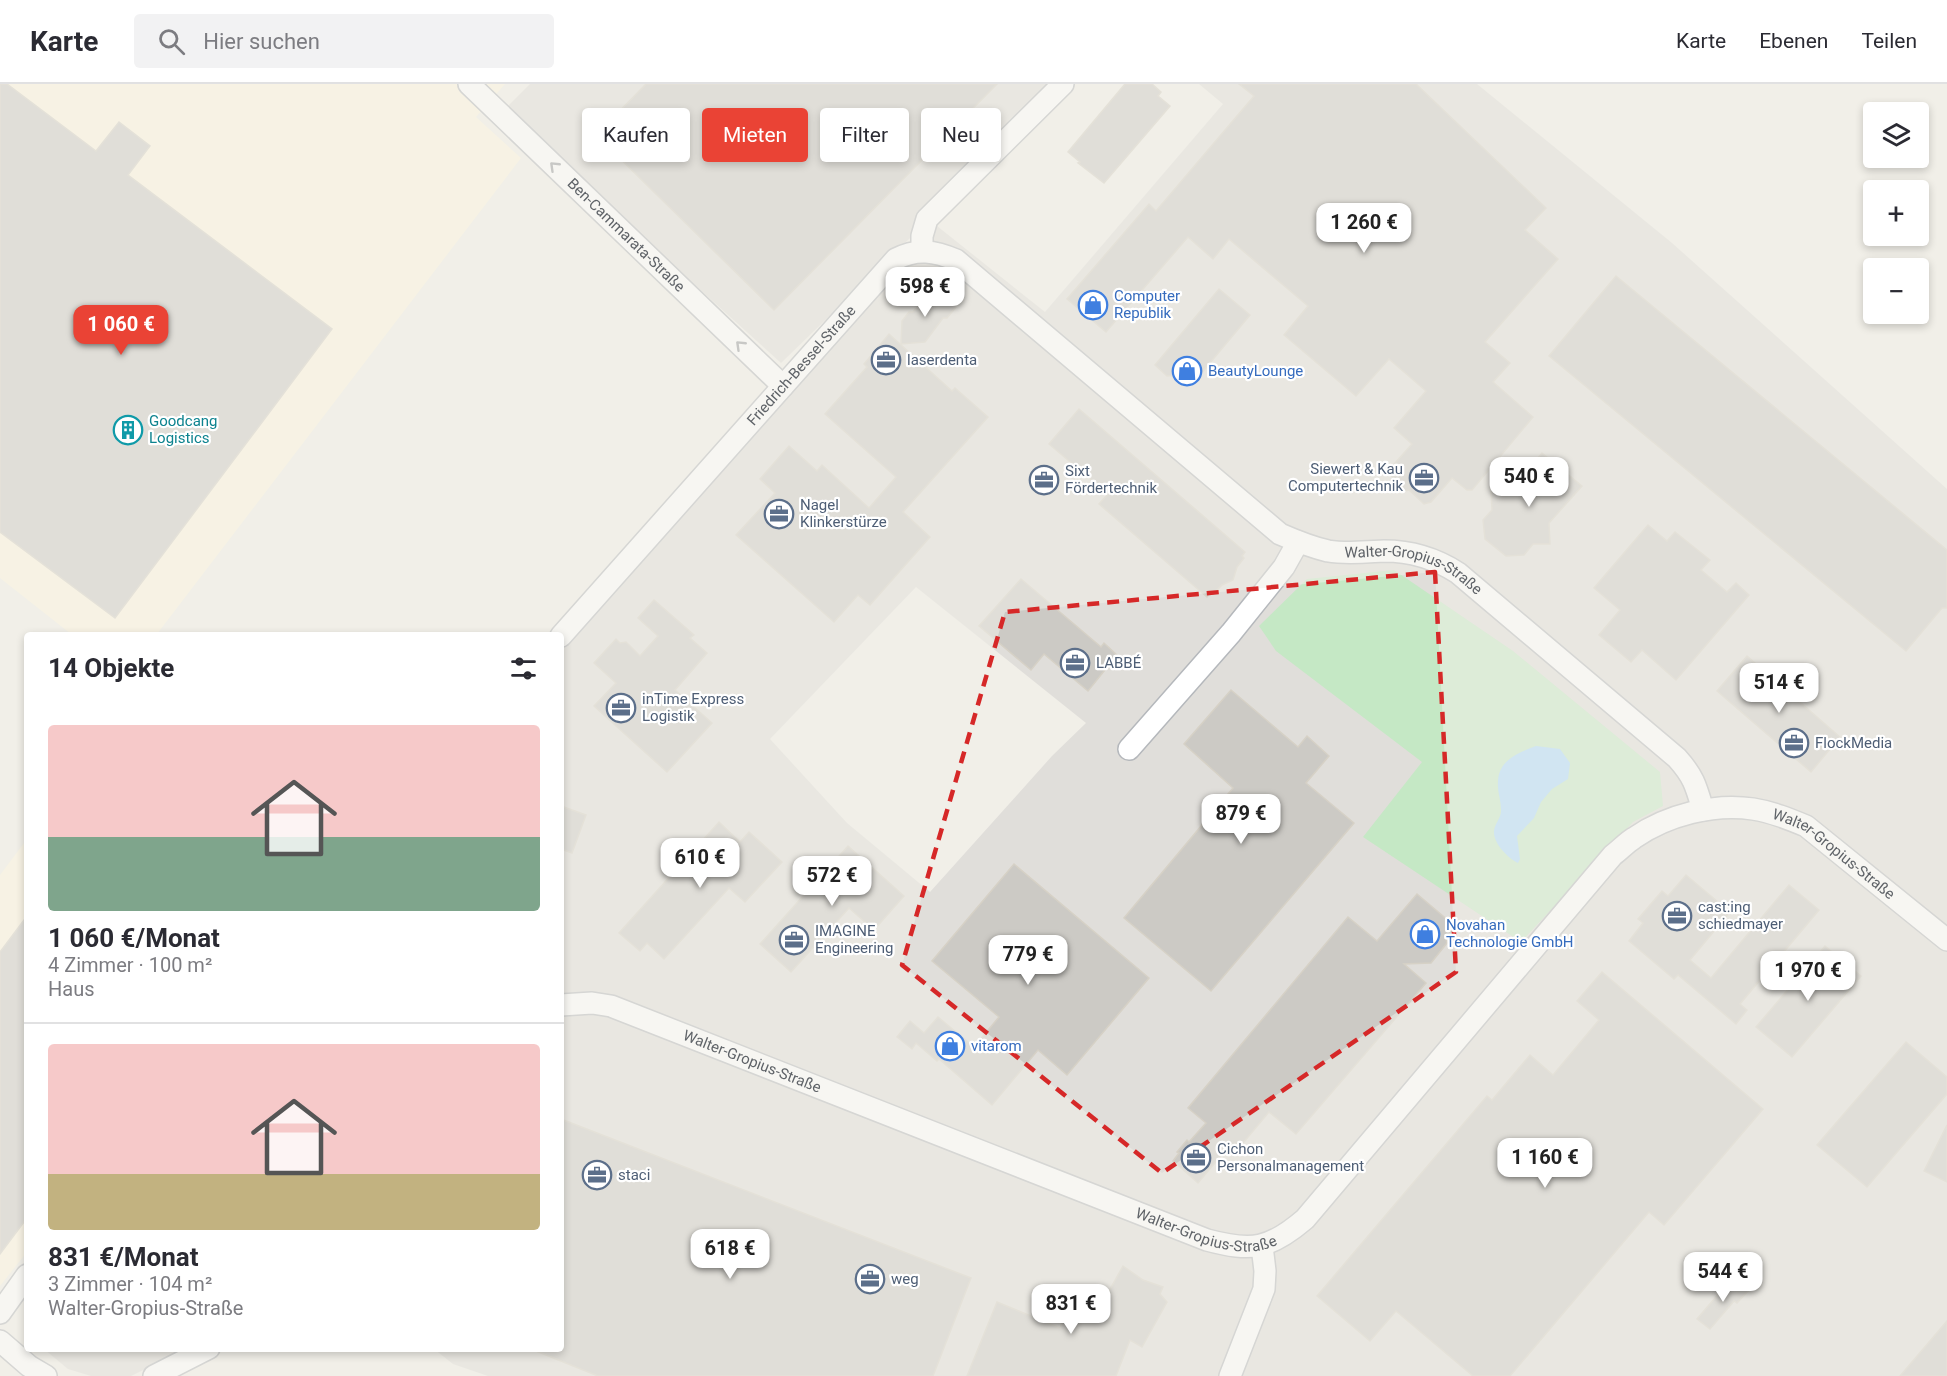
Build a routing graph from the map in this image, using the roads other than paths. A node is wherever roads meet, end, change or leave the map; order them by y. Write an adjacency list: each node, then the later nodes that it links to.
1 (469, 84): 4 (street, Ben-Cammarata-Straße, one-way to 1)
2 (1063, 84): 3 (street)
3 (922, 251): 4 (street, Friedrich-Bessel-Straße); 5 (street)
4 (783, 386): 6 (street, Friedrich-Bessel-Straße)
5 (1298, 542): 7 (street); 8 (street, Walter-Gropius-Straße)
6 (564, 633)
7 (1129, 749)
8 (1702, 810): 9 (street, Walter-Gropius-Straße); 11 (street, Walter-Gropius-Straße)
9 (1947, 940)
10 (564, 1003): 11 (street, Walter-Gropius-Straße)
11 (1262, 1246): 16 (street)
12 (24, 1279): 13 (street)
13 (0, 1313)
14 (0, 1341): 17 (street)
15 (201, 1352): 18 (street)
16 (1237, 1374)
17 (46, 1376)
18 (154, 1376)

